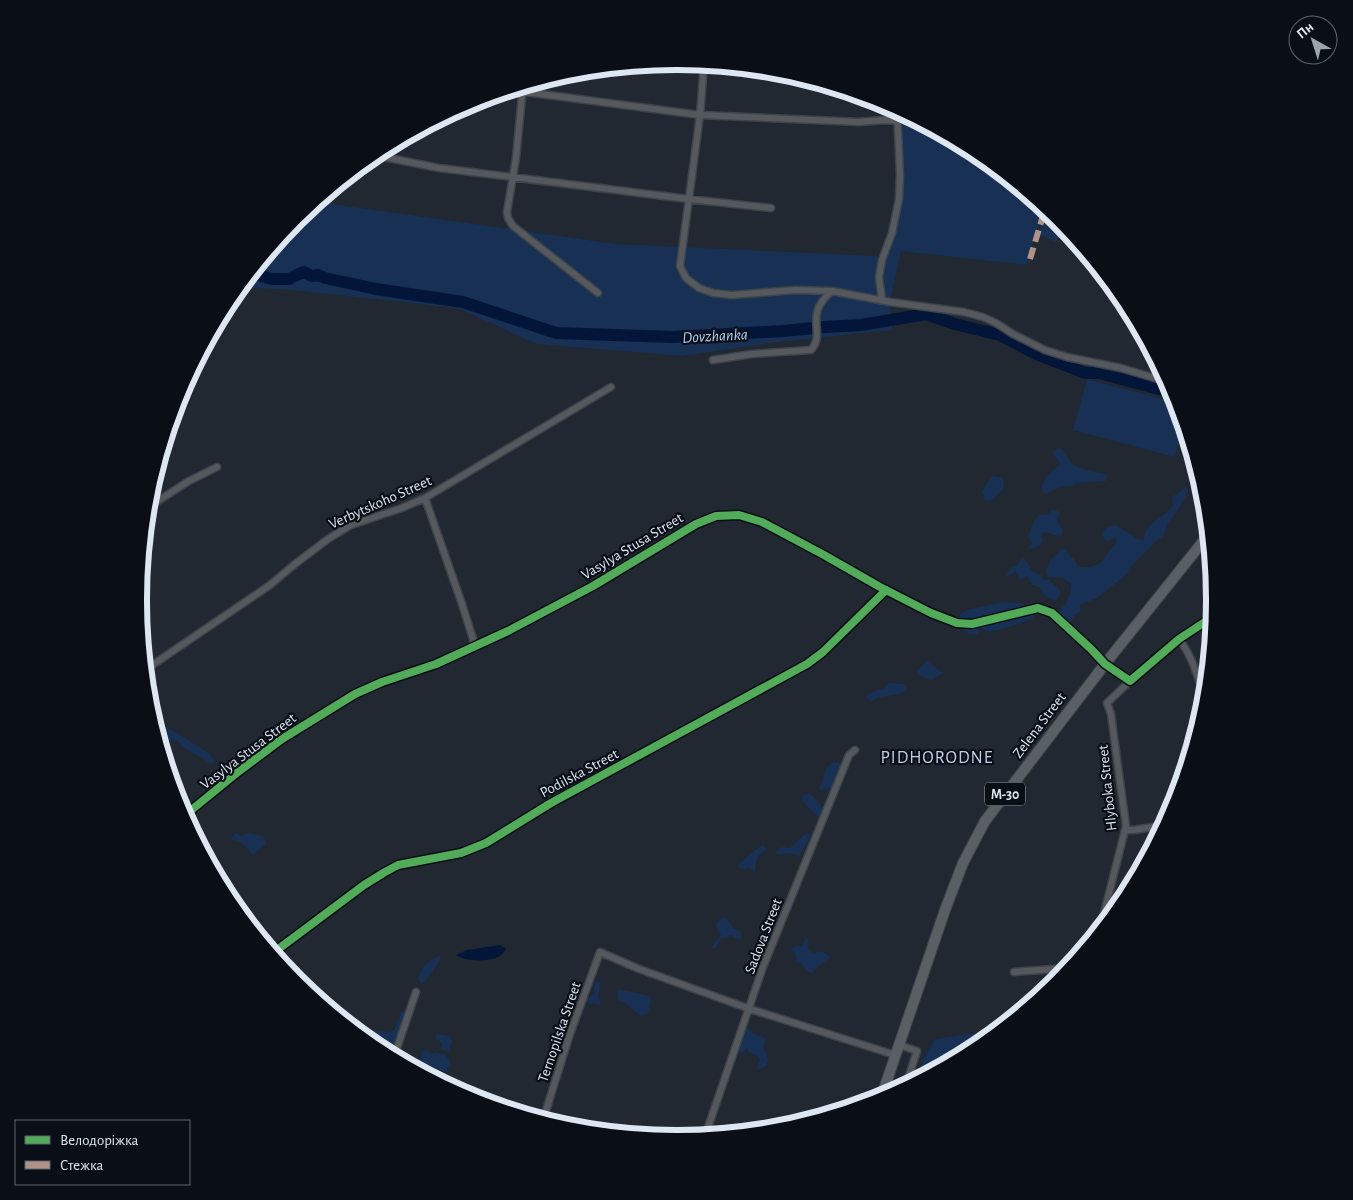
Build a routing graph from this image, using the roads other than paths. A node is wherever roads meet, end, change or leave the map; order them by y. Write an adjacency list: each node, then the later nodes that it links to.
1 (703, 71): 4 (street)
2 (531, 90): 4 (street)
3 (522, 93): 7 (street)
4 (700, 115): 5 (street); 8 (street)
5 (897, 121): 12 (street)
6 (385, 157): 7 (street)
7 (512, 177): 8 (street); 11 (street)
8 (688, 200): 9 (street); 10 (street)
9 (771, 208)
10 (832, 292): 12 (street); 13 (street)
11 (598, 293)
12 (882, 300): 14 (street)
13 (713, 360)
14 (1158, 379)
15 (611, 387): 17 (street, Verbytskoho Street)
16 (217, 467): 18 (street)
17 (425, 498): 23 (street); 25 (street, Verbytskoho Street)
18 (156, 502)
19 (1203, 542): 24 (highway, Zelena Street / М-30)
20 (886, 590): 23 (street, Vasylya Stusa Street); 24 (street, Vasylya Stusa Street); 33 (street, Podilska Street)
21 (1205, 622): 22 (street)
22 (1180, 639): 26 (street); 27 (street)
23 (474, 648): 29 (street, Vasylya Stusa Street)
24 (1104, 664): 26 (street); 38 (highway, Zelena Street / М-30)
25 (151, 666)
26 (1130, 681): 31 (street, Hlyboka Street)
27 (1199, 685)
28 (855, 750): 37 (street, Sadova Street)
29 (190, 811)
30 (1156, 826): 31 (street)
31 (1126, 830): 32 (street, Hlyboka Street)
32 (1104, 912)
33 (278, 949)
34 (1057, 969): 35 (street)
35 (1014, 972)
36 (416, 992): 39 (street)
37 (750, 1009): 40 (street); 43 (street, Ternopilska Street); 44 (street, Sadova Street)
38 (899, 1044): 40 (highway, Zelena Street / М-30); 41 (street)
39 (396, 1050)
40 (895, 1055): 42 (highway, Zelena Street / М-30)
41 (909, 1076)
42 (884, 1087)
43 (545, 1113)
44 (707, 1129)

